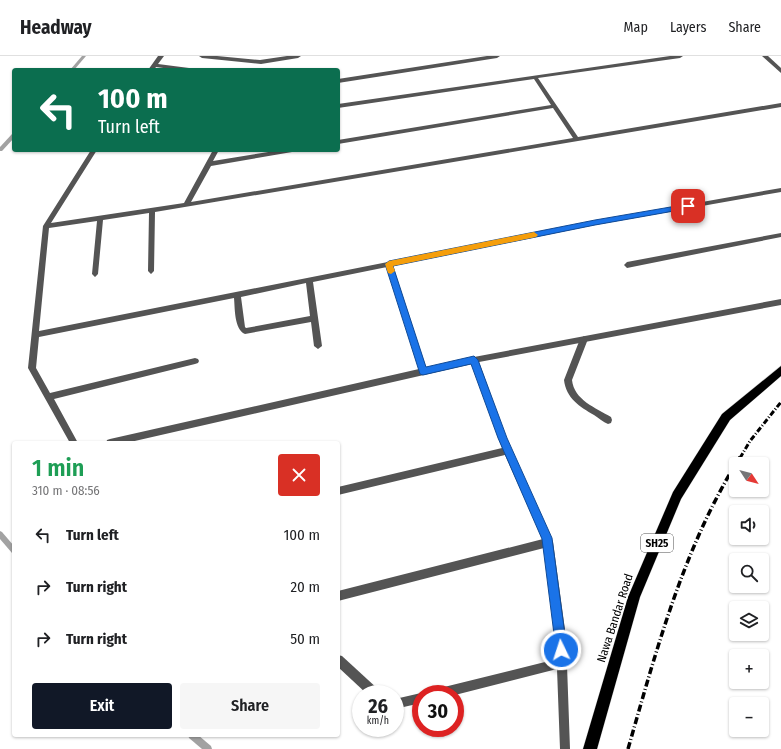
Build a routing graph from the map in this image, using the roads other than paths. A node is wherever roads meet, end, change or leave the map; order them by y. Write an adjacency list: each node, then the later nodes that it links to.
1 (161, 56): 9 (street)
2 (202, 56): 8 (street)
3 (298, 56): 8 (street)
4 (497, 56): 12 (street)
5 (680, 56): 7 (street)
6 (765, 56): 10 (street)
7 (667, 57): 11 (street)
8 (263, 60)
9 (152, 68)
10 (781, 71)
11 (535, 77): 14 (street); 15 (street)
12 (340, 81)
13 (781, 105): 16 (street)
14 (340, 106)
15 (554, 106): 16 (street); 17 (street)
16 (578, 140): 23 (street)
17 (340, 142)
18 (93, 152): 26 (street)
19 (215, 152): 21 (street)
20 (280, 152): 21 (street)
21 (208, 164): 23 (street)
22 (781, 190): 28 (street)
23 (186, 204): 24 (street)
24 (152, 210): 25 (street); 30 (street)
25 (100, 218): 26 (street); 31 (street)
26 (46, 226): 36 (street)
27 (781, 235): 29 (street)
28 (389, 264): 32 (street); 42 (street)
29 (627, 265)
30 (151, 271)
31 (95, 274)
32 (309, 280): 33 (street); 35 (street)
33 (237, 295): 35 (street); 36 (street)
34 (781, 302): 37 (street)
35 (315, 318): 38 (street)
36 (35, 335): 43 (street)
37 (584, 339): 39 (street); 44 (street)
38 (318, 346)
39 (474, 360): 42 (street); 47 (street)
40 (195, 361): 43 (street)
41 (781, 370): 56 (main road, Nawa Bandar Road / SH25)
42 (423, 371): 46 (street)
43 (48, 397): 45 (street)
44 (608, 420)
45 (73, 441)
46 (119, 441)
47 (508, 450): 48 (street); 49 (street)
48 (340, 491)
49 (548, 542): 50 (street); 52 (street)
50 (340, 595)
51 (340, 662): 53 (street)
52 (562, 663): 54 (street); 55 (street)
53 (365, 685)
54 (464, 687)
55 (565, 749)
56 (590, 749)

